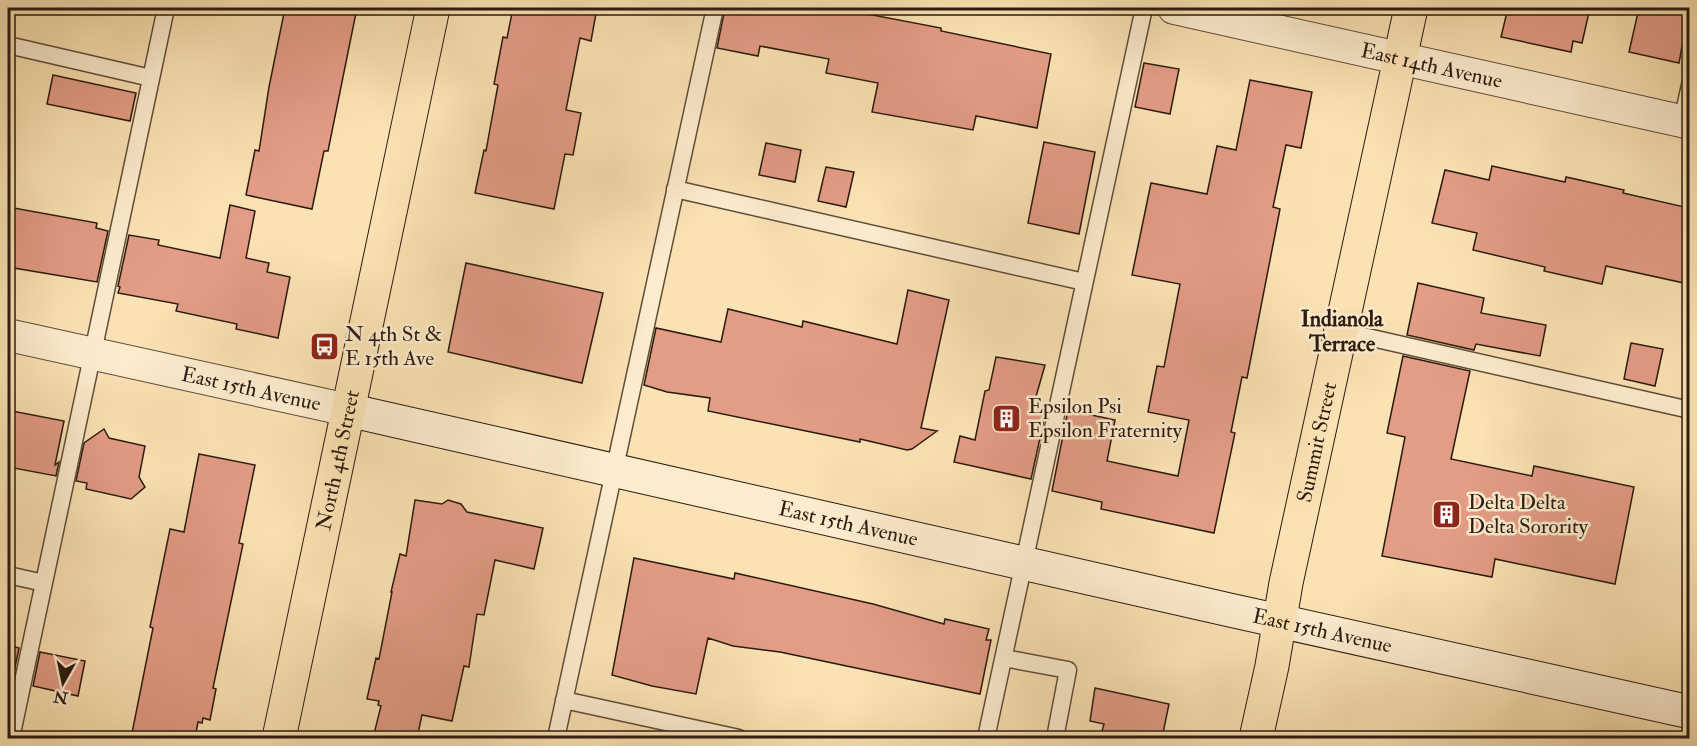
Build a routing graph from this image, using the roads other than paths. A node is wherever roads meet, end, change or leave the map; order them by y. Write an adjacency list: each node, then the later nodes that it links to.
1 (166, 8): 9 (lane)
2 (433, 8): 17 (main road, North 4th Street)
3 (715, 8): 12 (lane)
4 (1143, 8): 13 (lane)
5 (1174, 8): 8 (street, East 14th Avenue)
6 (1411, 8): 8 (main road, Summit Street)
7 (8, 45): 9 (lane)
8 (1400, 58): 11 (street, East 14th Avenue); 14 (main road, Summit Street)
9 (151, 78): 16 (lane)
10 (1689, 85): 11 (lane)
11 (1686, 122)
12 (675, 189): 13 (lane); 19 (lane)
13 (1084, 282): 20 (lane)
14 (1341, 331): 18 (lane); 23 (main road, Summit Street)
15 (8, 335): 16 (street, East 15th Avenue)
16 (93, 353): 17 (street, East 15th Avenue); 22 (lane)
17 (348, 410): 19 (street, East 15th Avenue); 28 (main road, North 4th Street)
18 (1689, 410)
19 (614, 470): 20 (street, East 15th Avenue); 25 (lane)
20 (1024, 562): 23 (street, East 15th Avenue); 24 (lane)
21 (8, 574): 22 (lane)
22 (44, 583): 27 (lane)
23 (1279, 620): 26 (street, East 15th Avenue); 33 (main road, Summit Street)
24 (1004, 658): 31 (lane); 32 (lane)
25 (564, 700): 29 (lane); 30 (lane)
26 (1689, 712)
27 (11, 738)
28 (279, 738)
29 (556, 738)
30 (739, 738)
31 (986, 738)
32 (1055, 738)
33 (1256, 738)

